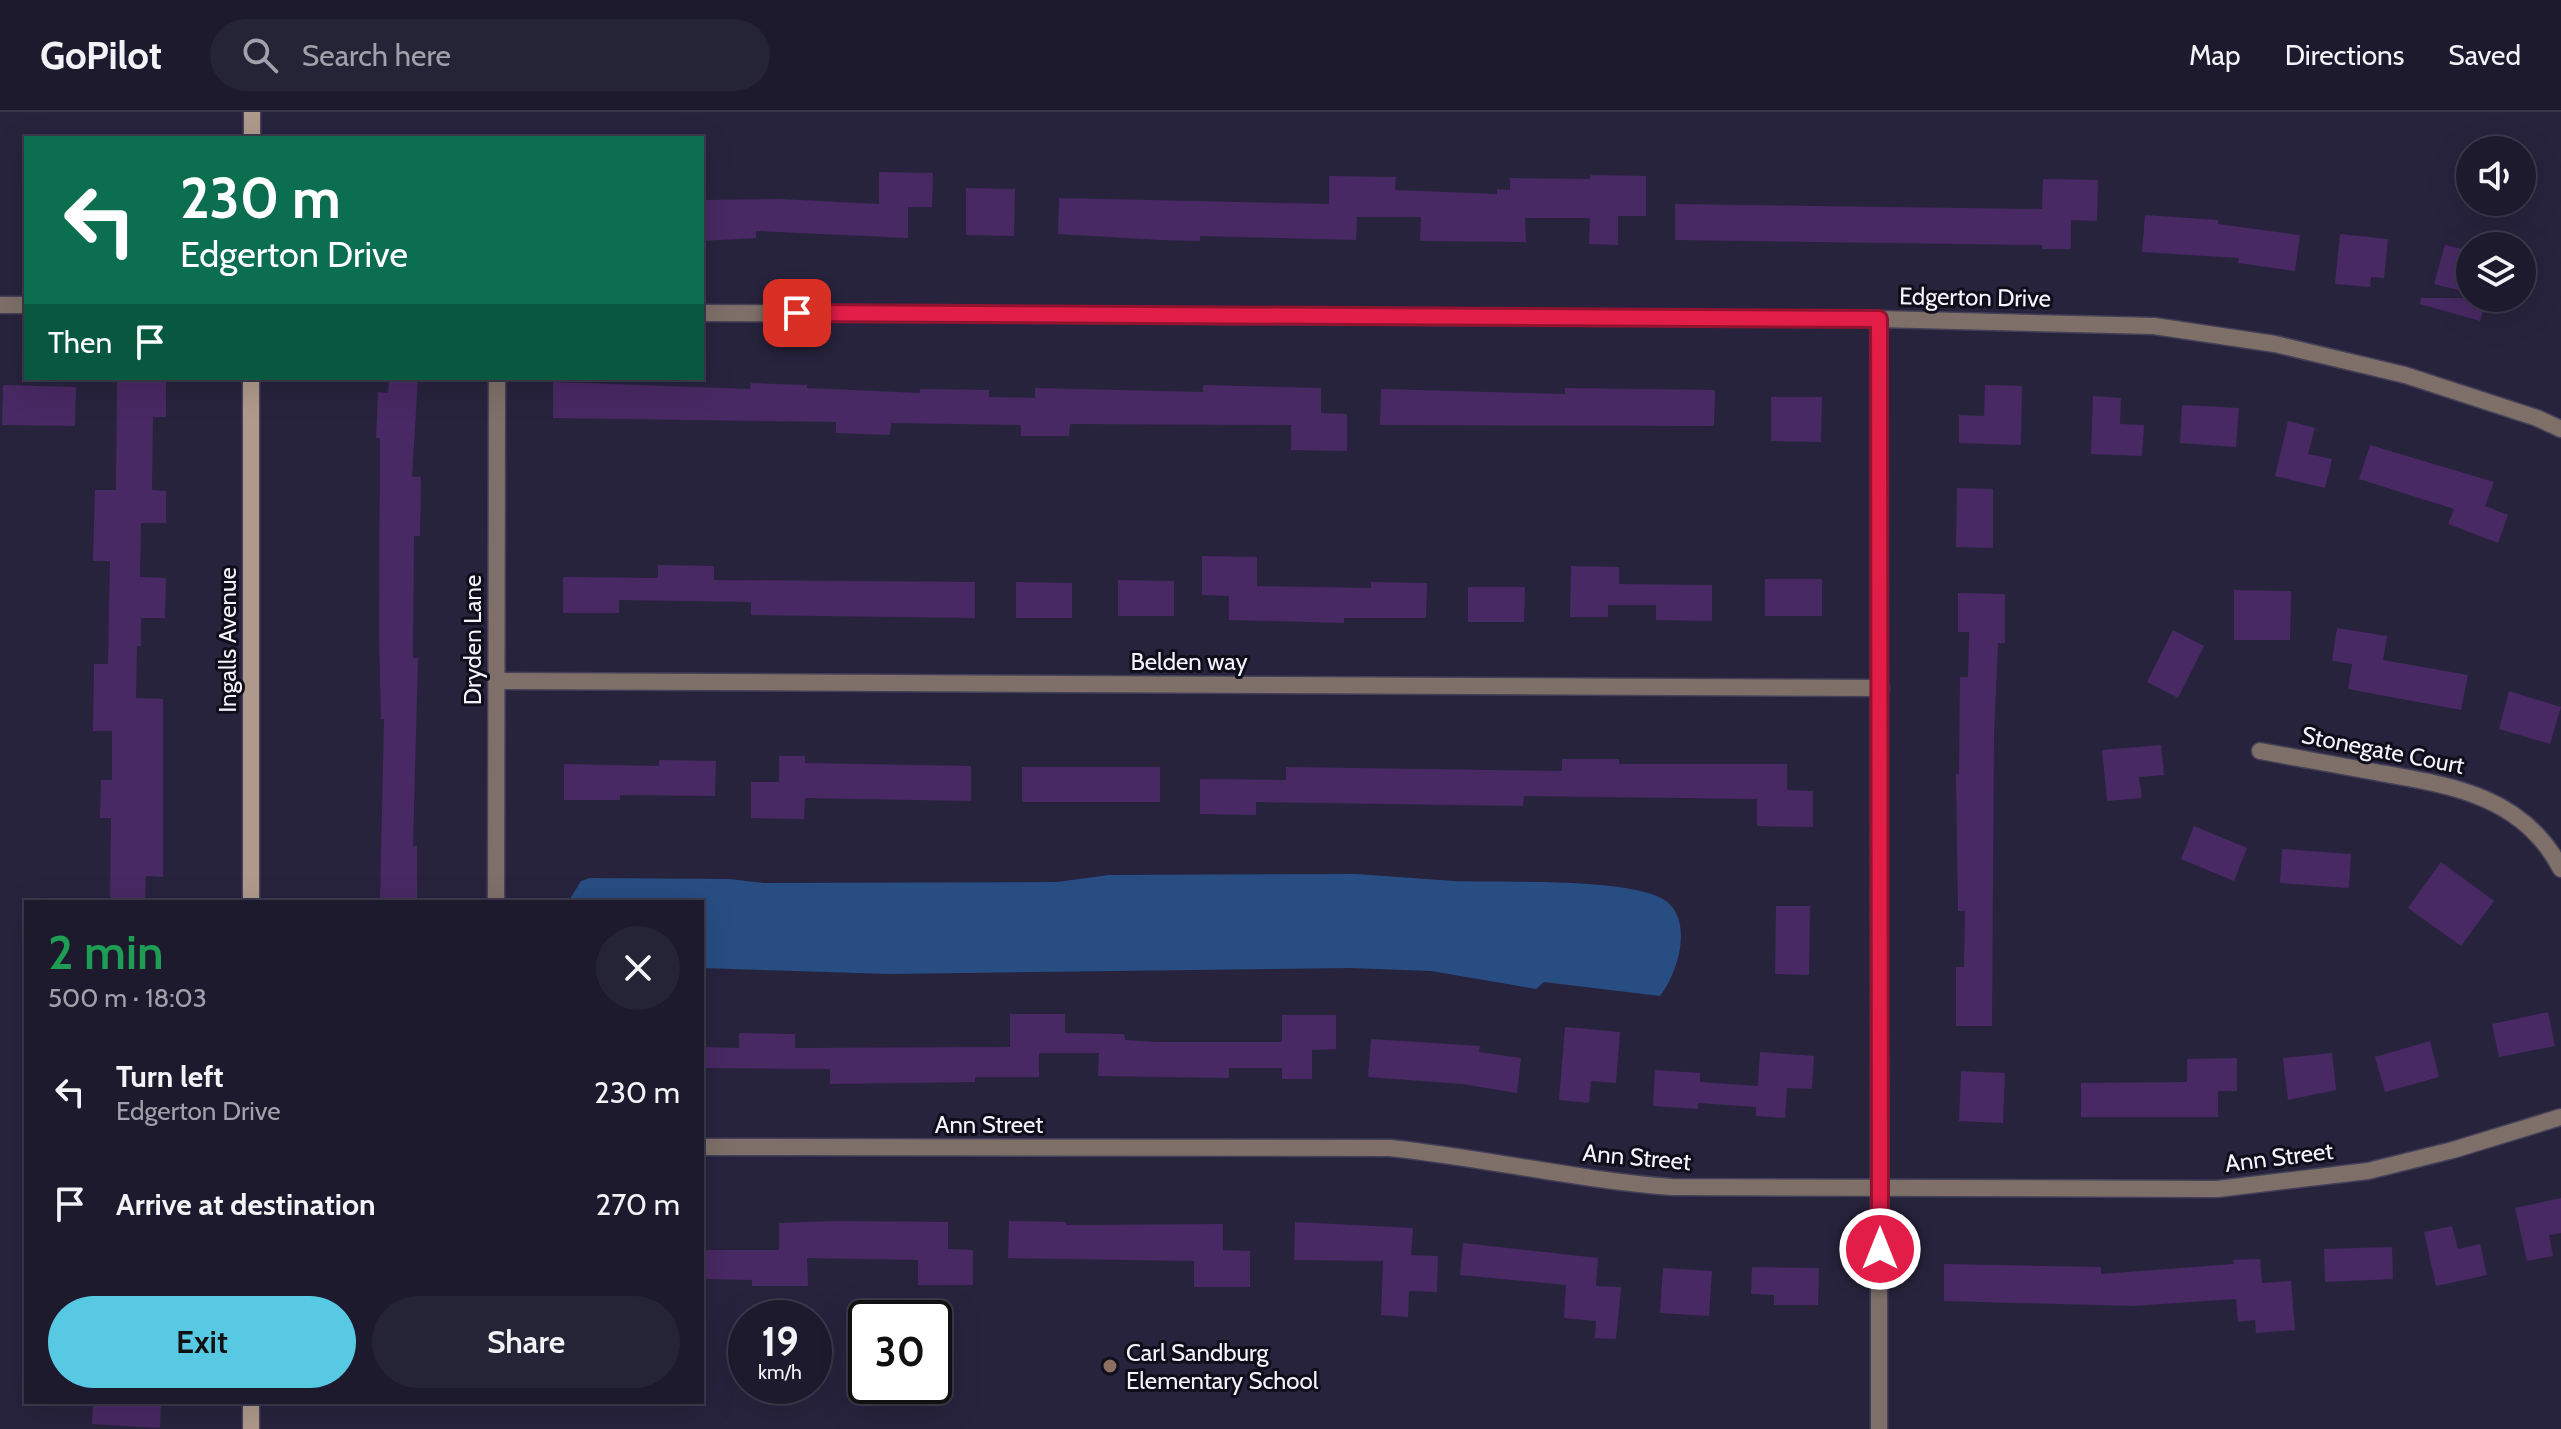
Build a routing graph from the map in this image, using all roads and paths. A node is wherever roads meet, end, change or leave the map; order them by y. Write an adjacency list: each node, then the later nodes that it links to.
1 (252, 112): 2 (street)
2 (252, 136)
3 (0, 305): 4 (street)
4 (24, 305)
5 (704, 313): 6 (street, Edgerton Drive)
6 (1879, 319): 9 (street, Edgerton Drive); 11 (street)
7 (251, 380): 14 (street, Ingalls Avenue)
8 (497, 380): 10 (street, Dryden Lane)
9 (2561, 429)
10 (496, 681): 11 (street, Belden way); 15 (street, Dryden Lane)
11 (1881, 688): 18 (street)
12 (2260, 751): 13 (street, Stonegate Court)
13 (2561, 869)
14 (251, 900)
15 (496, 900)
16 (2561, 1117): 18 (street, Ann Street)
17 (704, 1147): 18 (street, Ann Street)
18 (1881, 1189): 21 (street)
19 (251, 1404): 20 (street)
20 (251, 1429)
21 (1879, 1429)

